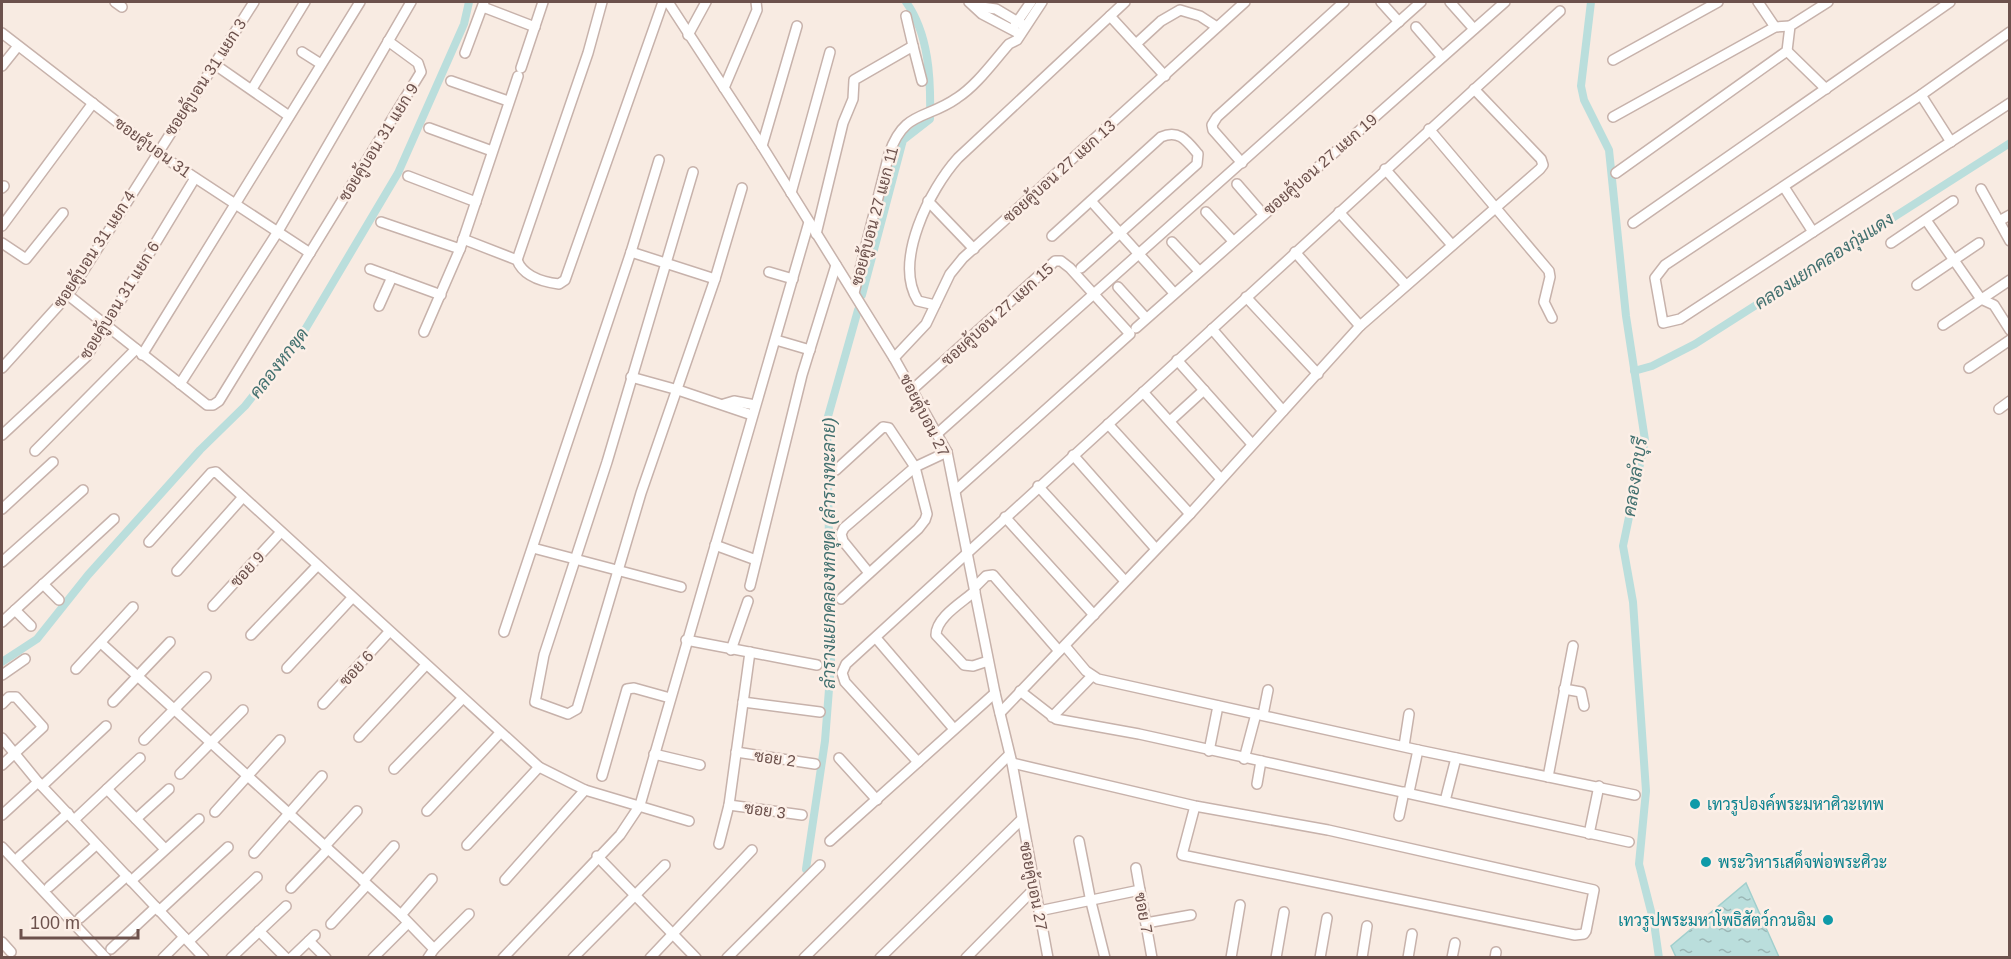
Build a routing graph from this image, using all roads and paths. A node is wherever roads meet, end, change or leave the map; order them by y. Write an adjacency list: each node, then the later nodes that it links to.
1 (254, 2): 51 (street, ซอยคู้บอน 31 แยก 3)
2 (305, 2): 58 (street)
3 (360, 2): 52 (street)
4 (411, 2): 41 (street)
5 (543, 2): 32 (street)
6 (602, 2): 121 (street)
7 (663, 2): 121 (street)
8 (668, 2): 40 (street, ซอยคู้บอน 27)
9 (706, 2): 40 (street)
10 (758, 2): 57 (street)
11 (1030, 2): 36 (street)
12 (1042, 2): 36 (street)
13 (1125, 2): 28 (street)
14 (1245, 2): 33 (street, ซอยคู้บอน 27 แยก 13)
15 (1344, 2): 74 (street)
16 (1381, 2): 29 (street)
17 (1421, 2): 29 (street)
18 (1450, 2): 37 (street)
19 (1503, 2): 37 (street, ซอยคู้บอน 27 แยก 19)
20 (1718, 2): 50 (street)
21 (1758, 2): 35 (street)
22 (1828, 2): 31 (street)
23 (1950, 2): 60 (street)
24 (484, 4): 32 (street); 48 (street)
25 (972, 4): 36 (street)
26 (1560, 11): 59 (street)
27 (906, 16): 44 (street)
28 (1110, 16): 42 (street); 85 (street)
29 (1399, 22): 74 (street)
30 (797, 26): 70 (street)
31 (1790, 26): 35 (street); 45 (street)
32 (535, 27): 62 (street)
33 (1217, 27): 42 (street); 54 (street, ซอยคู้บอน 27 แยก 13)
34 (1416, 27): 49 (street)
35 (1775, 27): 66 (street)
36 (1019, 28): 136 (street, ซอยคู้บอน 27 แยก 11)
37 (1474, 29): 49 (street, ซอยคู้บอน 27 แยก 19)
38 (2010, 32): 61 (street)
39 (2, 33): 43 (street, ซอยคู้บอน 31)
40 (688, 35): 57 (street, ซอยคู้บอน 27)
41 (388, 41): 103 (street); 119 (street, ซอยคู้บอน 31 แยก 9)
42 (1136, 44): 54 (street)
43 (18, 46): 53 (street); 63 (street, ซอยคู้บอน 31)
44 (913, 46): 56 (street); 105 (street)
45 (1787, 51): 60 (street); 77 (street)
46 (302, 52): 52 (street)
47 (830, 52): 84 (street)
48 (465, 53)
49 (1442, 57): 94 (street, ซอยคู้บอน 27 แยก 19)
50 (1613, 60)
51 (214, 64): 58 (street); 71 (street, ซอยคู้บอน 31 แยก 3)
52 (321, 64): 65 (street)
53 (2, 66)
54 (1164, 76): 116 (street, ซอยคู้บอน 27 แยก 13)
55 (452, 81): 62 (street)
56 (922, 81)
57 (724, 88): 70 (street, ซอยคู้บอน 27)
58 (252, 89): 65 (street)
59 (1474, 89): 68 (street); 90 (street)
60 (1826, 89): 100 (street)
61 (1921, 95): 69 (street); 81 (street)
62 (508, 101): 72 (street)
63 (93, 103): 71 (street, ซอยคู้บอน 31); 101 (street)
64 (2010, 103): 69 (street)
65 (289, 116): 89 (street)
66 (1613, 117)
67 (429, 128): 72 (street)
68 (1429, 129): 75 (street); 90 (street)
69 (1951, 142): 102 (street)
70 (762, 146): 84 (street, ซอยคู้บอน 27)
71 (156, 152): 79 (street, ซอยคู้บอน 31); 138 (street, ซอยคู้บอน 31 แยก 4)
72 (492, 152): 88 (street)
73 (659, 160): 117 (street)
74 (1242, 163): 120 (street)
75 (1385, 169): 92 (street); 114 (street)
76 (693, 172): 123 (street)
77 (1616, 172)
78 (408, 176): 88 (street)
79 (195, 178): 89 (street, ซอยคู้บอน 31); 147 (street, ซอยคู้บอน 31 แยก 6)
80 (1237, 184): 94 (street)
81 (1784, 187): 102 (street); 102 (street)
82 (742, 188): 130 (street)
83 (1981, 189): 97 (street)
84 (791, 193): 99 (street, ซอยคู้บอน 27)
85 (928, 201): 116 (street); 143 (street)
86 (1091, 201): 104 (street); 104 (street); 106 (street)
87 (1953, 201): 96 (street)
88 (476, 202): 107 (street)
89 (233, 205): 103 (street, ซอยคู้บอน 31); 157 (street)
90 (1497, 206): 114 (street); 146 (street)
91 (1206, 212): 110 (street)
92 (1339, 212): 118 (street); 133 (street)
93 (63, 213): 111 (street)
94 (1263, 214): 110 (street, ซอยคู้บอน 27 แยก 19)
95 (2010, 214): 97 (street)
96 (1926, 220): 112 (street); 122 (street)
97 (1999, 221): 108 (street)
98 (381, 222): 115 (street)
99 (809, 222): 105 (street, ซอยคู้บอน 27); 131 (street)
100 (1633, 223)
101 (2, 226)
102 (1813, 232)
103 (277, 233): 119 (street, ซอยคู้บอน 31); 164 (street)
104 (1121, 233): 120 (street); 126 (street)
105 (816, 234): 124 (street, ซอยคู้บอน 27)
106 (1052, 236)
107 (463, 239): 115 (street); 121 (street)
108 (2010, 241)
109 (1172, 242): 127 (street)
110 (1233, 242): 127 (street, ซอยคู้บอน 27 แยก 19)
111 (2, 243)
112 (1891, 243)
113 (1979, 243): 122 (street)
114 (1452, 245): 133 (street)
115 (460, 249): 139 (street)
116 (974, 249): 143 (street, ซอยคู้บอน 27 แยก 13)
117 (631, 252): 123 (street); 196 (street)
118 (1295, 252): 141 (street); 149 (street)
119 (310, 253): 164 (street, ซอยคู้บอน 31 แยก 9)
120 (1139, 254): 137 (street); 140 (street)
121 (517, 260)
122 (1954, 261): 134 (street); 142 (street)
123 (664, 263): 130 (street); 163 (street)
124 (836, 266): 136 (street, ซอยคู้บอน 27); 156 (street)
125 (370, 268): 129 (street)
126 (1081, 268)
127 (1199, 271): 137 (street, ซอยคู้บอน 27 แยก 19)
128 (769, 272): 131 (street)
129 (392, 277): 139 (street); 144 (street)
130 (715, 279): 166 (street)
131 (793, 279): 154 (street)
132 (2010, 280): 142 (street)
133 (1406, 285): 149 (street)
134 (1917, 285)
135 (1118, 287): 145 (street)
136 (854, 293): 158 (street, ซอยคู้บอน 27)
137 (1174, 293): 145 (street, ซอยคู้บอน 27 แยก 19)
138 (68, 295): 147 (street); 160 (street, ซอยคู้บอน 31 แยก 4)
139 (441, 295): 153 (street)
140 (1094, 295): 152 (street, ซอยคู้บอน 27 แยก 15); 165 (street, ซอยคู้บอน 27 แยก 15); 175 (street)
141 (1246, 297): 150 (street); 162 (street)
142 (1980, 299): 148 (street); 151 (street)
143 (935, 305): 158 (street, ซอยคู้บอน 27 แยก 13)
144 (379, 306)
145 (1146, 318): 152 (street, ซอยคู้บอน 27 แยก 19)
146 (1552, 318)
147 (105, 324): 157 (street); 176 (street, ซอยคู้บอน 31 แยก 6)
148 (1943, 325)
149 (1360, 326): 162 (street)
150 (1212, 329): 159 (street); 172 (street)
151 (2010, 330)
152 (1133, 331): 187 (street, ซอยคู้บอน 27 แยก 19)
153 (424, 332)
154 (776, 340): 156 (street); 171 (street)
155 (2010, 340): 161 (street)
156 (810, 350): 200 (street)
157 (139, 352): 164 (street); 178 (street)
158 (894, 358): 165 (street, ซอยคู้บอน 27)
159 (1177, 360): 167 (street); 168 (street)
160 (2, 368)
161 (1969, 368)
162 (1318, 375): 172 (street)
163 (631, 377): 166 (street); 199 (street)
164 (180, 384)
165 (913, 389): 175 (street, ซอยคู้บอน 27)
166 (678, 390): 171 (street); 203 (street)
167 (1204, 390): 173 (street); 177 (street)
168 (1143, 392): 173 (street); 174 (street)
169 (2010, 401): 170 (street)
170 (1999, 409)
171 (754, 410): 195 (street)
172 (1283, 411): 177 (street)
173 (1170, 421): 184 (street)
174 (1108, 424): 180 (street); 190 (street)
175 (938, 433): 179 (street, ซอยคู้บอน 27)
176 (2, 435)
177 (1252, 444): 184 (street)
178 (35, 450)
179 (947, 452): 182 (street); 187 (street, ซอยคู้บอน 27)
180 (1073, 455): 185 (street); 197 (street)
181 (53, 462): 189 (street)
182 (915, 467): 183 (street); 205 (street); 205 (street)
183 (836, 470)
184 (1221, 479): 190 (street)
185 (1038, 486): 191 (street); 206 (street)
186 (83, 490): 201 (street)
187 (956, 490): 198 (street, ซอยคู้บอน 27)
188 (243, 496): 193 (street); 194 (street); 204 (street)
189 (2, 509)
190 (1190, 514): 197 (street)
191 (1005, 517): 198 (street); 218 (street)
192 (114, 519): 207 (street)
193 (281, 532): 202 (street); 215 (street, ซอย 9)
194 (149, 542)
195 (715, 545): 200 (street); 225 (street)
196 (533, 548): 199 (street); 222 (street)
197 (1156, 549): 206 (street)
198 (968, 553): 210 (street, ซอยคู้บอน 27); 224 (street)
199 (576, 559): 203 (street); 203 (street)
200 (756, 560): 208 (street)
201 (2, 562)
202 (317, 566): 211 (street); 223 (street)
203 (618, 570): 209 (street)
204 (177, 571)
205 (868, 573): 212 (street)
206 (1125, 581): 218 (street)
207 (43, 584): 213 (street); 217 (street)
208 (750, 586)
209 (681, 587)
210 (975, 589): 229 (street); 233 (street, ซอยคู้บอน 27); 233 (street)
211 (352, 598): 221 (street); 236 (street)
212 (841, 598)
213 (59, 600)
214 (748, 601): 230 (street)
215 (213, 606)
216 (134, 607): 227 (street)
217 (15, 609): 219 (street); 220 (street)
218 (1094, 615): 229 (street)
219 (2, 622)
220 (31, 626)
221 (389, 632): 235 (street); 251 (street, ซอย 6)
222 (504, 632)
223 (251, 635)
224 (876, 638): 262 (street); 281 (street)
225 (686, 640): 230 (street); 246 (street)
226 (170, 642): 241 (street)
227 (101, 643): 237 (street); 241 (street)
228 (1573, 646): 242 (street)
229 (1062, 649): 240 (street); 244 (street)
230 (731, 650): 231 (street)
231 (750, 652): 234 (street); 249 (street)
232 (25, 659): 238 (street)
233 (988, 661): 245 (street, ซอยคู้บอน 27)
234 (817, 665)
235 (425, 666): 247 (street); 264 (street)
236 (287, 668)
237 (76, 669)
238 (2, 675)
239 (206, 676): 254 (street)
240 (1092, 676): 252 (street); 260 (street)
241 (137, 677): 248 (street); 254 (street)
242 (1564, 689): 253 (street); 291 (street)
243 (1268, 690): 258 (street)
244 (1020, 691): 257 (street); 260 (street)
245 (995, 693): 257 (street, ซอยคู้บอน 27); 262 (street)
246 (670, 698): 274 (street); 290 (street)
247 (462, 699): 263 (street); 286 (street)
248 (113, 702)
249 (742, 702): 256 (street); 272 (street)
250 (2, 704): 273 (street)
251 (323, 704)
252 (1218, 706): 258 (street); 271 (street)
253 (1584, 706)
254 (173, 710): 266 (street); 268 (street)
255 (243, 710): 268 (street)
256 (820, 712)
257 (1000, 713): 278 (street, ซอยคู้บอน 27)
258 (1260, 714): 269 (street); 279 (street)
259 (1409, 714): 269 (street)
260 (1052, 717): 271 (street)
261 (106, 726): 292 (street)
262 (954, 729): 281 (street)
263 (500, 734): 285 (street); 306 (street)
264 (359, 737)
265 (2, 738): 273 (street)
266 (144, 740)
267 (280, 740): 288 (street)
268 (211, 745): 287 (street); 288 (street)
269 (1404, 746): 270 (street)
270 (1418, 750): 276 (street); 298 (street)
271 (1209, 751): 279 (street)
272 (736, 752): 282 (street, ซอย 2); 303 (street)
273 (14, 753): 283 (street); 292 (street)
274 (654, 754): 284 (street); 302 (street)
275 (838, 758): 300 (street)
276 (1456, 758): 291 (street); 301 (street)
277 (140, 759): 295 (street)
278 (1010, 759): 304 (street); 315 (street, ซอยคู้บอน 27); 382 (street)
279 (1244, 759): 280 (street)
280 (1261, 761): 293 (street); 298 (street)
281 (918, 762): 300 (street)
282 (815, 764)
283 (2, 765)
284 (700, 765)
285 (539, 767): 297 (street); 323 (street)
286 (394, 769)
287 (180, 774)
288 (248, 776): 307 (street); 308 (street)
289 (322, 776): 308 (street)
290 (602, 776)
291 (1548, 777): 294 (street)
292 (40, 784): 309 (street); 311 (street)
293 (1257, 784)
294 (1599, 786): 299 (street); 317 (street)
295 (107, 789): 311 (street); 313 (street)
296 (169, 789): 313 (street)
297 (585, 790): 302 (street); 339 (street)
298 (1406, 792): 301 (street); 312 (street)
299 (1635, 795)
300 (877, 800): 318 (street)
301 (1445, 801): 317 (street)
302 (640, 805): 316 (street); 331 (street)
303 (729, 805): 310 (street, ซอย 3); 321 (street)
304 (1195, 806): 304 (street)
305 (357, 811): 327 (street)
306 (427, 811)
307 (215, 812)
308 (288, 814): 327 (street); 330 (street)
309 (2, 815)
310 (802, 815)
311 (71, 816): 322 (street); 332 (street)
312 (1399, 816)
313 (136, 819): 328 (street)
314 (200, 819): 328 (street)
315 (1021, 820): 343 (street, ซอยคู้บอน 27); 383 (street)
316 (689, 821)
317 (1589, 834): 320 (street)
318 (830, 841)
319 (1079, 841): 346 (street)
320 (1629, 842)
321 (719, 844)
322 (96, 845): 337 (street); 341 (street)
323 (467, 845)
324 (394, 846): 340 (street)
325 (2, 847): 368 (street)
326 (228, 847): 349 (street)
327 (326, 848): 340 (street); 342 (street)
328 (165, 849): 337 (street)
329 (752, 850): 362 (street)
330 (254, 853)
331 (597, 856): 345 (street); 377 (street)
332 (19, 857)
333 (820, 865): 381 (street)
334 (665, 866): 345 (street)
335 (1136, 868): 344 (street, ซอย 7)
336 (258, 877): 364 (street)
337 (129, 878): 349 (street); 355 (street)
338 (432, 879): 353 (street)
339 (505, 880)
340 (365, 883): 353 (street); 359 (street)
341 (49, 886)
342 (291, 888)
343 (1034, 890): 350 (street, ซอยคู้บอน 27); 384 (street)
344 (1140, 890): 346 (street); 358 (street, ซอย 7)
345 (635, 895): 362 (street); 378 (street)
346 (1090, 902): 350 (street); 386 (street)
347 (1240, 905): 388 (street)
348 (286, 906): 361 (street)
349 (158, 909): 364 (street); 368 (street)
350 (1039, 911): 385 (street, ซอยคู้บอน 27)
351 (1284, 912): 389 (street)
352 (469, 914): 369 (street)
353 (401, 915): 357 (street)
354 (1191, 915): 358 (street)
355 (80, 918)
356 (1327, 918): 390 (street)
357 (408, 923): 369 (street); 376 (street)
358 (1146, 923): 387 (street, ซอย 7)
359 (331, 924)
360 (1367, 926): 391 (street)
361 (260, 931): 372 (street); 373 (street)
362 (673, 934): 379 (street); 380 (street)
363 (1412, 934): 392 (street)
364 (187, 939): 370 (street); 371 (street)
365 (2, 942): 367 (street)
366 (1455, 943): 393 (street)
367 (11, 952)
368 (108, 953)
369 (431, 953)
370 (163, 957)
371 (204, 957)
372 (231, 957)
373 (286, 957)
374 (291, 957): 375 (street)
375 (326, 957)
376 (373, 957)
377 (503, 957)
378 (573, 957)
379 (650, 957)
380 (696, 957)
381 (727, 957)
382 (804, 957)
383 (880, 957)
384 (966, 957)
385 (1048, 957)
386 (1105, 957)
387 (1152, 957)
388 (1231, 957)
389 (1276, 957)
390 (1320, 957)
391 (1362, 957)
392 (1408, 957)
393 (1452, 957)

